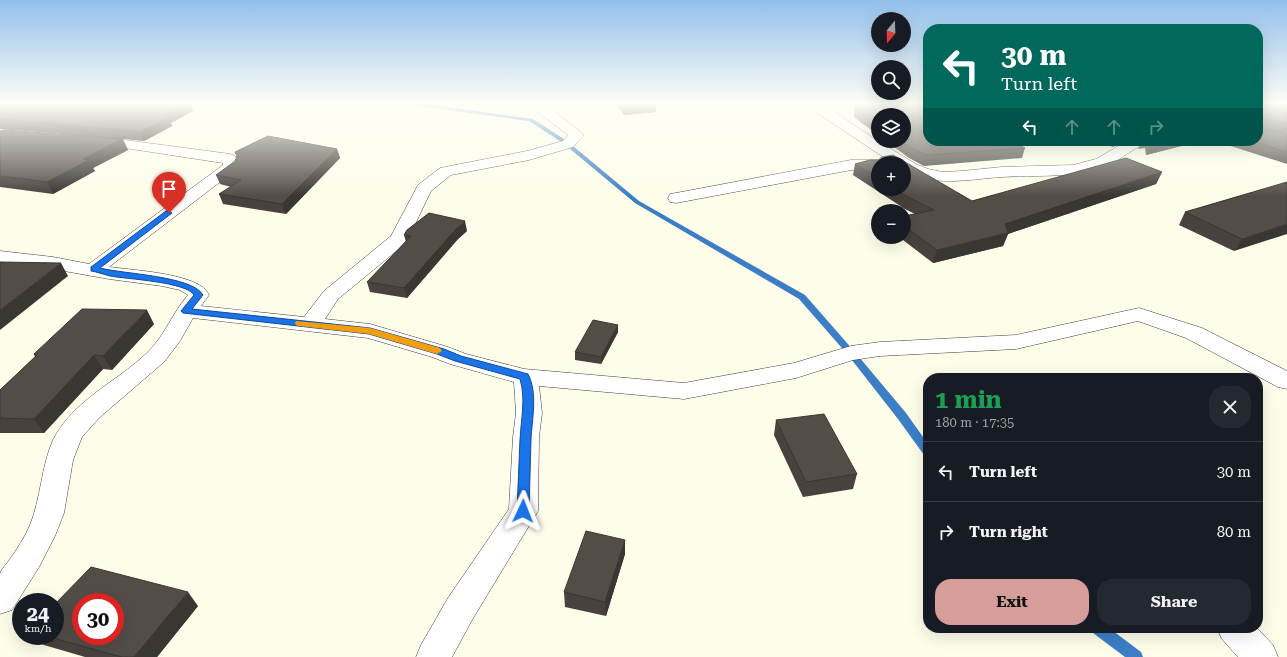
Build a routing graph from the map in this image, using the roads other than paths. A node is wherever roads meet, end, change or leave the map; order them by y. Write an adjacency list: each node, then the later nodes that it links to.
1 (575, 135): 12 (street)
2 (855, 135): 5 (street)
3 (78, 141): 10 (street)
4 (1129, 146): 7 (street)
5 (884, 156)
6 (871, 165): 8 (street)
7 (911, 168)
8 (676, 198)
9 (0, 257): 10 (street)
10 (94, 269): 11 (street)
11 (186, 311): 12 (street); 15 (street)
12 (310, 324): 13 (street)
13 (524, 377): 14 (street); 17 (street)
14 (1287, 381)
15 (0, 599)
16 (1238, 633): 18 (street)
17 (433, 657)
18 (1260, 657)

